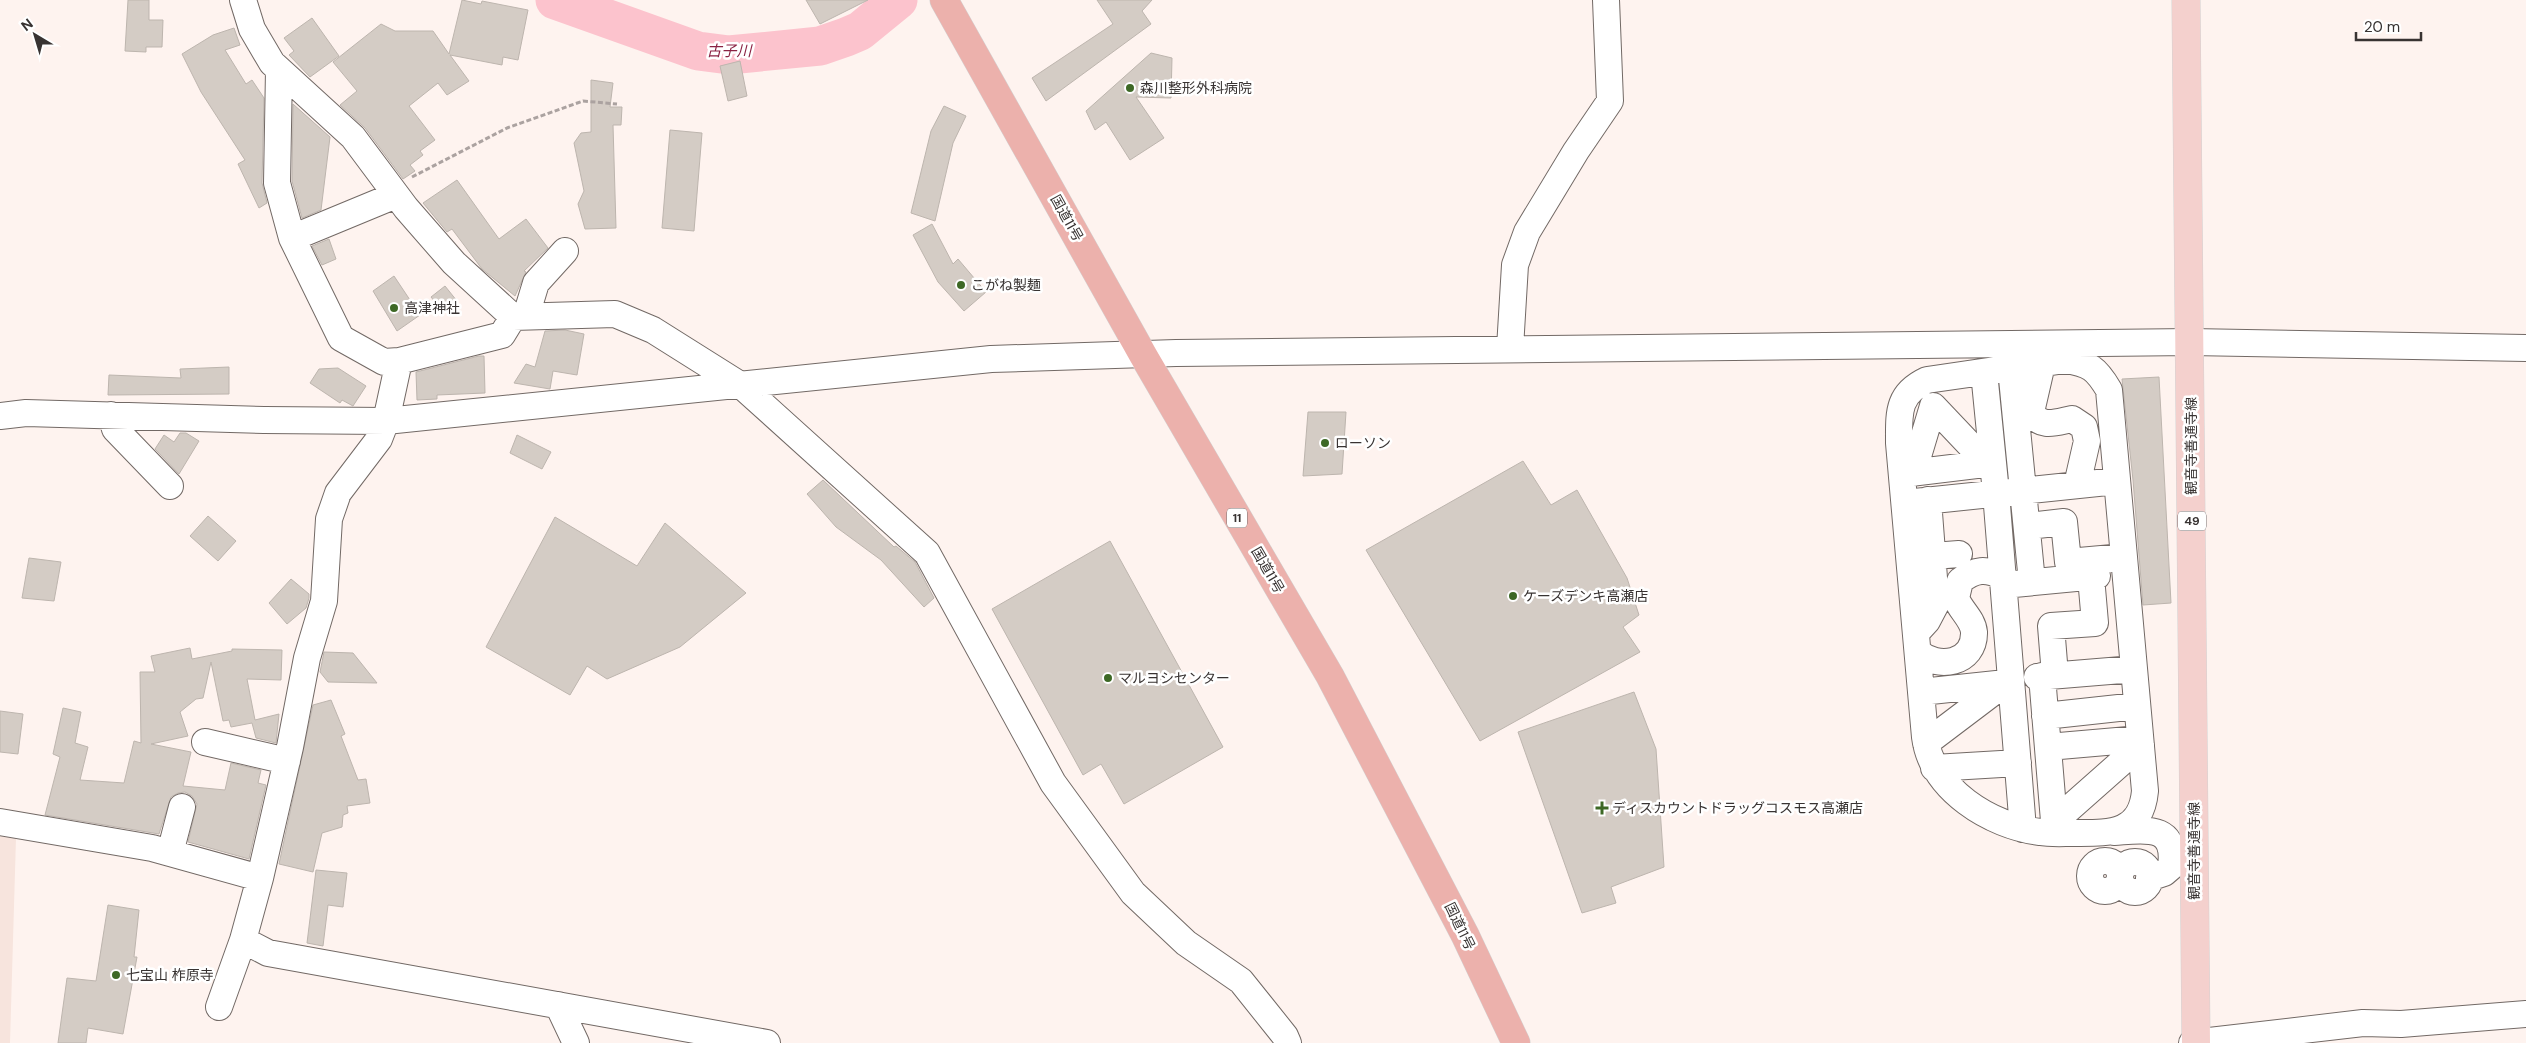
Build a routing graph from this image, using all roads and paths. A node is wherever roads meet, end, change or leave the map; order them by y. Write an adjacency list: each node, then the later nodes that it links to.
1 (243, 0): 5 (street)
2 (944, 0): 15 (highway, 国道11号 / 11)
3 (1606, 0): 13 (street)
4 (2186, 0): 11 (main road, 観音寺善通寺線 / 49)
5 (279, 70): 7 (street); 8 (street)
6 (618, 104): 7 (path)
7 (393, 191): 8 (street); 10 (street)
8 (292, 238): 16 (street)
9 (566, 251): 10 (street)
10 (520, 317): 16 (street); 20 (street)
11 (2190, 342): 12 (street); 14 (street); 68 (main road, 観音寺善通寺線 / 49)
12 (1914, 345): 13 (street); 21 (street)
13 (1510, 348): 15 (street)
14 (2526, 348)
15 (1142, 355): 20 (street); 67 (highway, 国道11号 / 11)
16 (399, 361): 24 (street)
17 (2042, 364): 18 (street); 27 (street); 28 (street)
18 (2011, 368): 19 (street); 30 (street)
19 (1984, 372): 21 (street); 25 (street)
20 (742, 386): 24 (street); 66 (street)
21 (1915, 386): 26 (street)
22 (111, 415): 23 (street); 24 (street); 29 (street)
23 (0, 416)
24 (386, 420): 50 (street)
25 (1990, 463): 26 (street); 26 (street); 31 (street)
26 (1908, 473): 32 (street)
27 (2117, 481): 28 (street); 34 (street)
28 (2077, 485): 30 (street)
29 (170, 486)
30 (2024, 490): 31 (street); 33 (street)
31 (1996, 493): 32 (street); 36 (street)
32 (1916, 501): 38 (street); 38 (street)
33 (2028, 526): 34 (street); 37 (street)
34 (2125, 565): 35 (street); 39 (street)
35 (2091, 577): 37 (street); 40 (street)
36 (2003, 581): 37 (street); 38 (street); 41 (street)
37 (2032, 582)
38 (1917, 642): 42 (street)
39 (2134, 669): 40 (street); 43 (street)
40 (2048, 676): 41 (street); 44 (street)
41 (2009, 682): 42 (street); 48 (street); 51 (street)
42 (1921, 692): 48 (street)
43 (2137, 706): 45 (street); 47 (street)
44 (2045, 716): 45 (street); 49 (street)
45 (2090, 719): 47 (street); 49 (street)
46 (205, 742): 50 (street)
47 (2140, 742): 55 (street); 57 (street)
48 (1926, 743): 52 (street)
49 (2048, 748): 55 (street)
50 (288, 761): 59 (street)
51 (2018, 763): 52 (street); 56 (street)
52 (1934, 768): 56 (street)
53 (182, 807): 58 (street)
54 (0, 822): 58 (street)
55 (2055, 827): 56 (street); 57 (street)
56 (2023, 829)
57 (2109, 832): 57 (street)
58 (170, 853): 59 (street)
59 (260, 878): 60 (street)
60 (243, 940): 61 (street); 62 (street)
61 (558, 1005): 64 (street); 65 (street)
62 (220, 1007)
63 (2526, 1014): 68 (street)
64 (576, 1043)
65 (767, 1043)
66 (1288, 1043)
67 (1516, 1043)
68 (2194, 1043)

